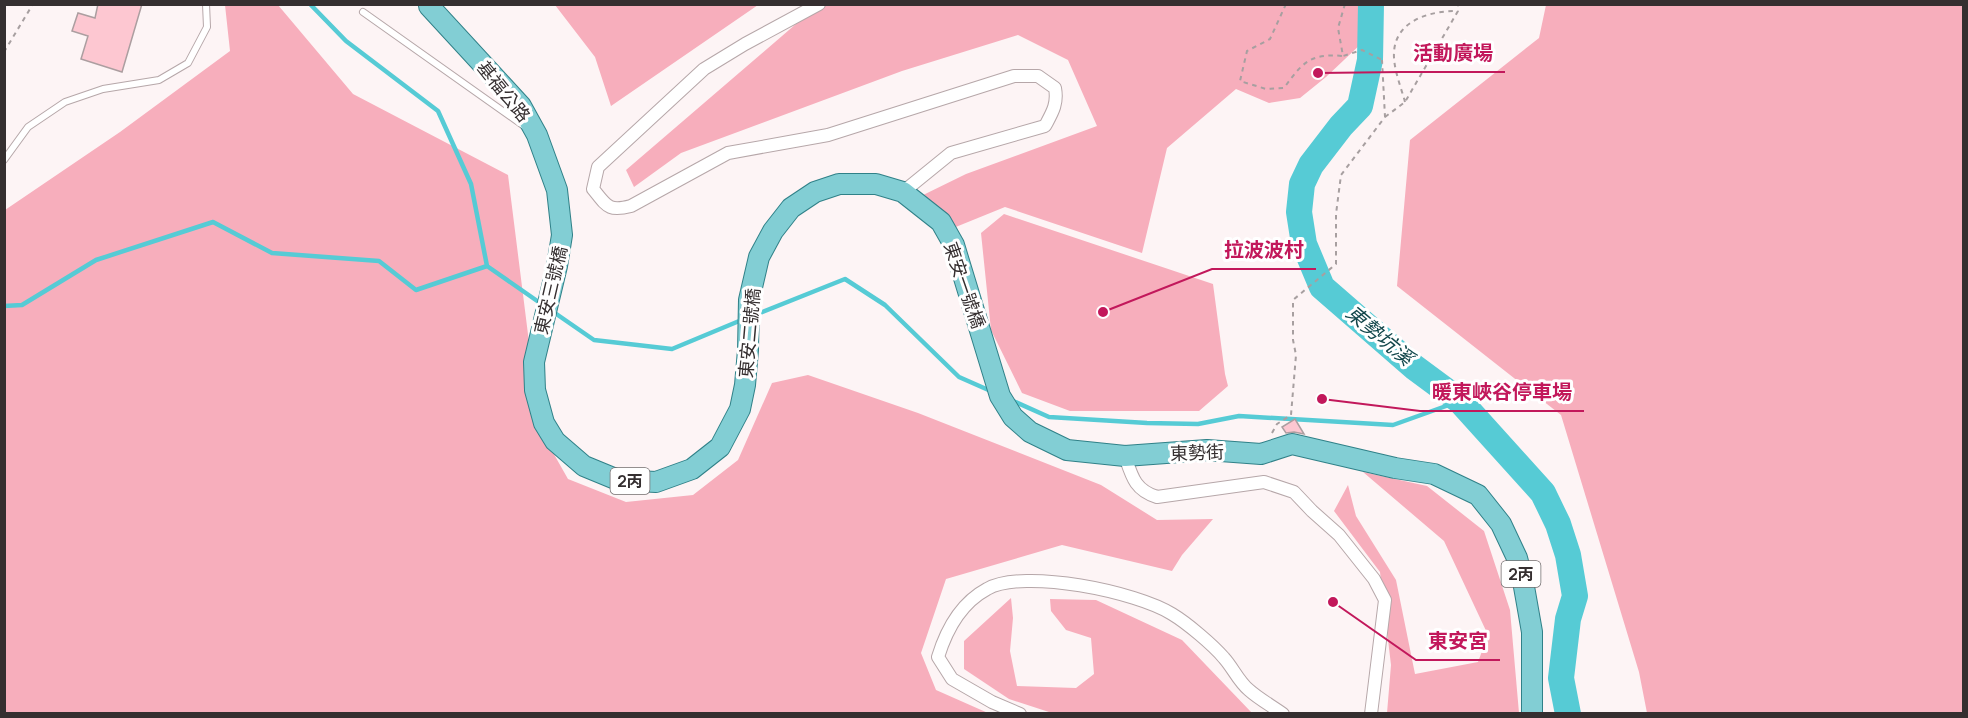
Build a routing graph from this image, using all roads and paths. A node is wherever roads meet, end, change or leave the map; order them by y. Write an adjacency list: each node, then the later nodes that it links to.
1 (33, 4): 10 (path)
2 (206, 4): 15 (lane)
3 (819, 4): 17 (street)
4 (1286, 4): 11 (path)
5 (1345, 4): 11 (path)
6 (1458, 4): 8 (path)
7 (429, 6): 14 (main road, 基福公路 / 2丙)
8 (1458, 11): 12 (path); 12 (path)
9 (363, 12): 14 (lane)
10 (4, 52)
11 (1343, 56): 13 (path)
12 (1405, 102): 13 (path)
13 (1385, 117): 19 (path)
14 (537, 135): 16 (main road, 基福公路 / 2丙)
15 (4, 160)
16 (557, 190): 18 (main road, 東安三號橋 / 2丙)
17 (903, 192): 18 (main road, 東安二號橋 / 2丙); 20 (main road, 東安一號橋 / 2丙)
18 (740, 410)
19 (1261, 454): 20 (main road, 東勢街 / 2丙); 24 (main road, 東勢街 / 2丙)
20 (1125, 456): 23 (street, 東勢街)
21 (1020, 714): 22 (street)
22 (1283, 714)
23 (1371, 714)
24 (1532, 714)

